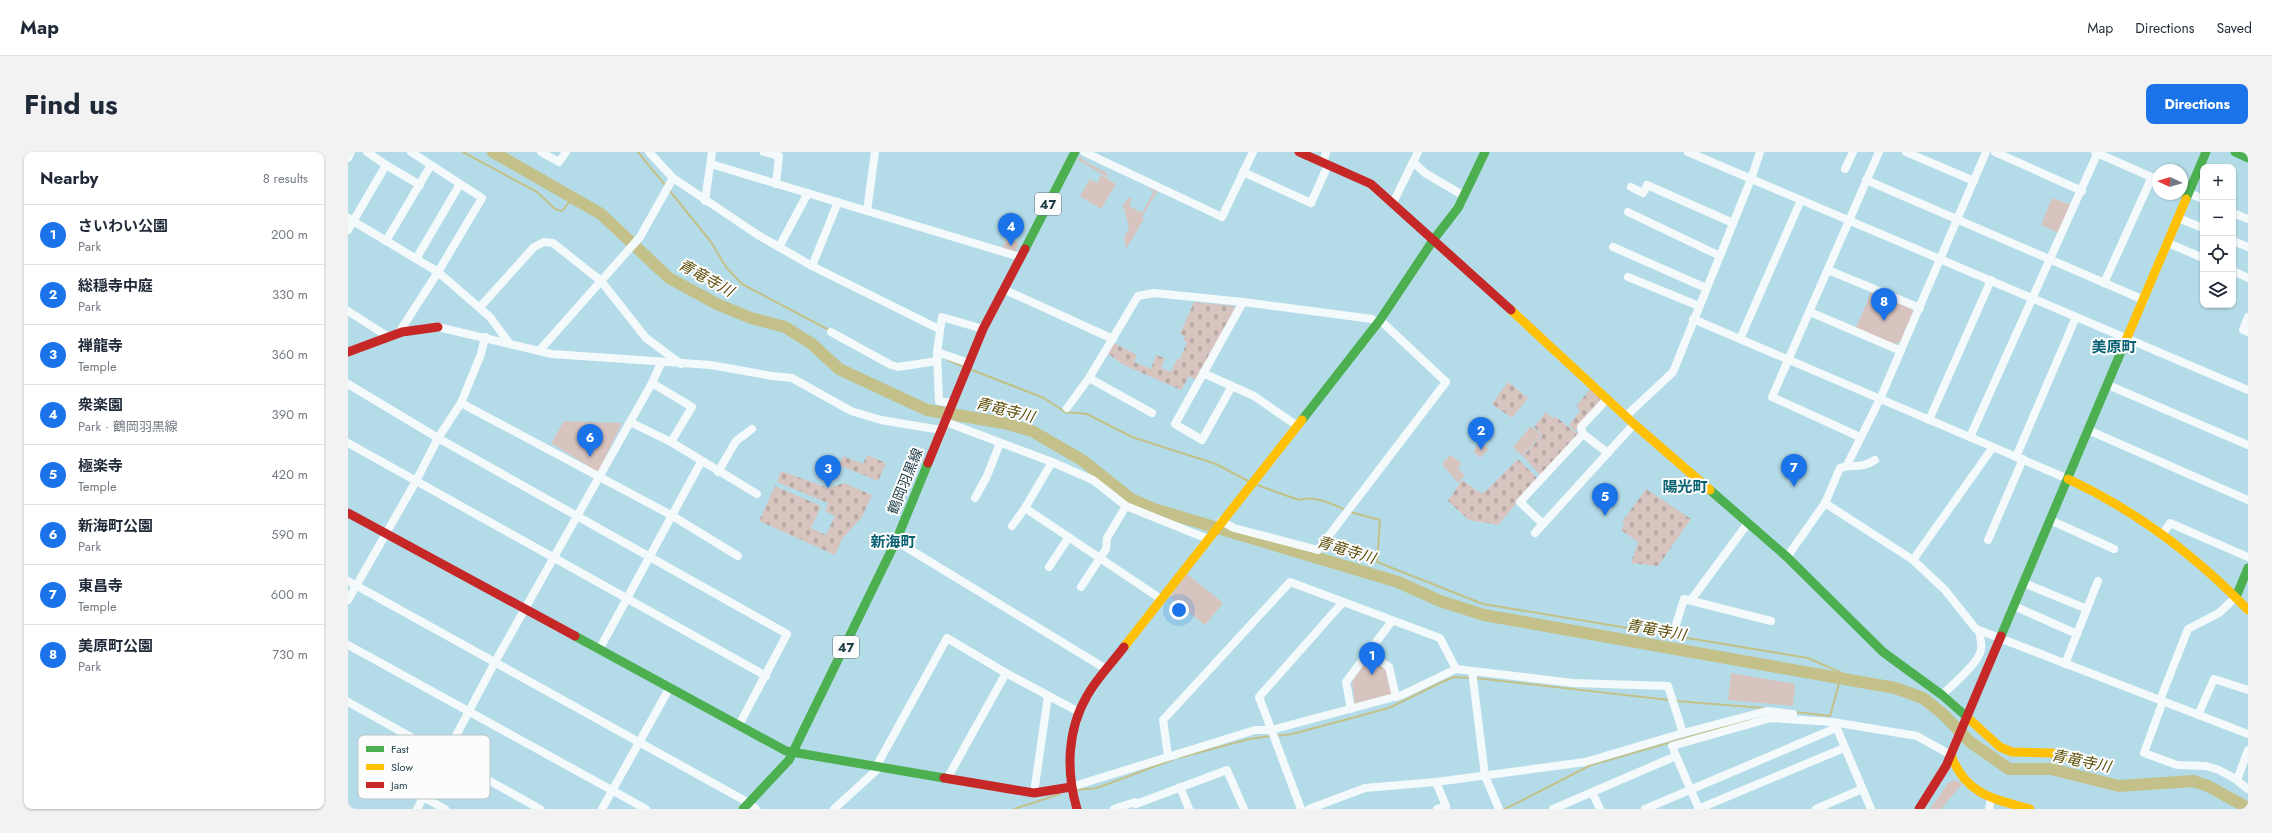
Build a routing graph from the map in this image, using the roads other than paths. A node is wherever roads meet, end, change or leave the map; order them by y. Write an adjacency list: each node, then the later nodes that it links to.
1 (351, 152): 27 (street)
2 (367, 152): 32 (street)
3 (411, 152): 33 (street)
4 (541, 152): 5 (street)
5 (566, 152)
6 (649, 152): 36 (street)
7 (712, 152): 30 (street)
8 (764, 152): 43 (street)
9 (875, 152): 57 (street)
10 (1073, 152): 76 (street, 鶴岡羽黒線 / 47)
11 (1084, 152): 35 (street)
12 (1253, 152): 35 (street)
13 (1299, 152): 31 (street)
14 (1326, 152): 31 (street)
15 (1418, 152): 29 (street)
16 (1485, 152): 50 (street)
17 (1688, 152): 38 (street)
18 (1760, 152): 38 (street)
19 (1853, 152): 34 (street)
20 (1879, 152): 39 (street)
21 (1906, 152): 40 (street)
22 (1986, 152): 40 (street)
23 (1995, 152): 47 (street)
24 (2097, 152): 37 (street); 47 (street)
25 (2206, 152): 46 (street)
26 (2235, 152): 28 (street)
27 (348, 158)
28 (2248, 158)
29 (1413, 162): 50 (street); 56 (street)
30 (711, 164): 43 (street); 54 (street)
31 (1326, 164): 35 (street); 56 (street)
32 (386, 165): 41 (street); 61 (street)
33 (432, 165): 41 (street); 42 (street)
34 (1845, 169)
35 (1243, 172)
36 (673, 178): 54 (street); 88 (street)
37 (2152, 178)
38 (1751, 179): 52 (street); 65 (street)
39 (1866, 180): 63 (street); 64 (street)
40 (1974, 181): 64 (street)
41 (420, 184): 69 (street)
42 (460, 184): 78 (street); 83 (street)
43 (776, 184): 48 (street)
44 (2152, 185): 89 (street)
45 (1631, 187): 65 (street)
46 (2188, 188)
47 (2082, 191): 80 (street)
48 (808, 193): 55 (street); 72 (street)
49 (2188, 193): 51 (street)
50 (1464, 196): 68 (street)
51 (2200, 198)
52 (1801, 200): 63 (street); 113 (street)
53 (2184, 200): 60 (street)
54 (705, 201): 72 (street)
55 (838, 202): 57 (street); 81 (street)
56 (1393, 203): 68 (street)
57 (868, 211): 76 (street)
58 (1628, 212): 75 (street)
59 (2236, 214): 62 (street)
60 (2178, 218): 66 (street); 71 (street)
61 (351, 219): 67 (street); 69 (street)
62 (2248, 219)
63 (1849, 220): 79 (street); 82 (street)
64 (1958, 220): 79 (street); 80 (street)
65 (1733, 223): 75 (street)
66 (2200, 227)
67 (348, 230)
68 (1434, 239): 103 (street); 132 (street)
69 (386, 240): 78 (street)
70 (2236, 241): 74 (street)
71 (2168, 243): 77 (street); 93 (street)
72 (779, 247): 81 (street)
73 (1613, 247): 90 (street)
74 (2248, 247)
75 (1720, 256): 90 (street)
76 (1020, 257): 91 (street, 鶴岡羽黒線 / 47)
77 (2200, 257)
78 (416, 259): 83 (street)
79 (1941, 259): 87 (street); 97 (street)
80 (2051, 260): 89 (street); 92 (street)
81 (812, 266): 105 (street)
82 (1828, 270): 97 (street); 99 (street)
83 (438, 272): 96 (street); 107 (street)
84 (2235, 272): 86 (street)
85 (1628, 277): 95 (street)
86 (2248, 278)
87 (1990, 280): 92 (street); 139 (street)
88 (601, 281): 96 (street); 116 (street); 124 (street)
89 (2104, 283): 93 (street)
90 (1706, 288): 95 (street)
91 (1003, 289): 106 (street, 鶴岡羽黒線 / 47); 112 (street)
92 (2033, 298): 100 (street); 148 (street)
93 (2144, 300): 114 (street)
94 (1243, 302): 103 (street); 112 (street); 125 (street)
95 (1699, 306): 102 (street)
96 (480, 307): 115 (street)
97 (1920, 308): 117 (street)
98 (348, 311): 110 (street)
99 (1810, 312): 117 (street); 120 (street)
100 (2076, 317): 114 (street); 157 (street)
101 (2248, 317): 109 (street)
102 (1693, 319): 113 (street); 138 (street)
103 (1379, 321): 143 (street); 176 (street)
104 (438, 327): 107 (street); 111 (street)
105 (939, 329): 106 (street); 119 (street)
106 (983, 329): 123 (street, 鶴岡羽黒線 / 47)
107 (400, 331): 110 (street)
108 (831, 332): 121 (street)
109 (2248, 332)
110 (387, 336): 118 (street)
111 (485, 337): 115 (street); 135 (street)
112 (1113, 339): 126 (street)
113 (1740, 339): 120 (street)
114 (2127, 339): 129 (street); 131 (street)
115 (509, 343): 116 (street)
116 (539, 351): 122 (street)
117 (1901, 351): 133 (street)
118 (348, 352)
119 (937, 352): 121 (street); 123 (street)
120 (1789, 360): 133 (street); 150 (street)
121 (937, 361): 134 (street)
122 (661, 363): 124 (street); 127 (street)
123 (969, 363): 134 (street, 鶴岡羽黒線 / 47)
124 (680, 364): 145 (street)
125 (1202, 373): 130 (street); 130 (street)
126 (1089, 378): 136 (street); 137 (street)
127 (652, 383): 140 (street); 151 (street)
128 (348, 384): 149 (street)
129 (2108, 385): 146 (street); 154 (street)
130 (1232, 386): 143 (street)
131 (2248, 390)
132 (1607, 399): 138 (street); 147 (street)
133 (1880, 399): 139 (street); 150 (street)
134 (953, 400): 145 (street, 鶴岡羽黒線 / 47)
135 (461, 403): 149 (street); 163 (street)
136 (1067, 408)
137 (1152, 413)
138 (1626, 416): 142 (street)
139 (1929, 420): 148 (street)
140 (630, 422): 151 (street); 163 (street)
141 (951, 424): 153 (street)
142 (1634, 424): 156 (street); 177 (street)
143 (1296, 425): 176 (street)
144 (752, 429): 162 (street)
145 (941, 430): 186 (street, 鶴岡羽黒線 / 47)
146 (2088, 430): 164 (street); 168 (street)
147 (1583, 434): 156 (street); 178 (street)
148 (1970, 437): 155 (street)
149 (438, 438): 165 (street); 174 (street)
150 (1860, 438): 161 (street)
151 (672, 442): 159 (street)
152 (348, 443): 165 (street)
153 (1000, 443): 160 (street); 167 (street)
154 (2248, 445)
155 (1993, 447): 157 (street); 194 (street)
156 (1608, 453): 178 (street)
157 (2019, 458): 164 (street); 185 (street)
158 (1875, 460): 161 (street)
159 (702, 462): 162 (street); 173 (street)
160 (1052, 462): 170 (street); 171 (street)
161 (1847, 466): 169 (street)
162 (718, 472): 166 (street)
163 (599, 478): 173 (street); 174 (street)
164 (2068, 479): 175 (street); 182 (street)
165 (416, 481): 180 (street); 192 (street)
166 (757, 494)
167 (975, 498)
168 (2248, 500)
169 (1825, 503): 190 (street); 194 (street)
170 (1126, 506): 184 (street); 193 (street)
171 (1025, 508): 179 (street); 183 (street)
172 (348, 513): 180 (street)
173 (671, 515): 188 (street); 189 (street)
174 (578, 516): 188 (street); 192 (street)
175 (2050, 520): 187 (street); 198 (street)
176 (1221, 521): 184 (street)
177 (1748, 523): 190 (street); 205 (street)
178 (1543, 524): 181 (street)
179 (1012, 526)
180 (385, 533): 199 (street); 208 (street)
181 (1535, 533)
182 (2162, 535): 191 (street); 201 (street)
183 (1069, 537): 193 (street); 195 (street)
184 (1208, 539): 203 (street)
185 (1988, 540)
186 (896, 541): 222 (street); 252 (street, 鶴岡羽黒線 / 47)
187 (2114, 549)
188 (649, 555): 202 (street); 226 (street)
189 (738, 556)
190 (1787, 557): 229 (street)
191 (2248, 557)
192 (554, 558): 202 (street); 208 (street)
193 (1101, 558): 200 (street); 203 (street)
194 (1913, 560): 213 (street)
195 (1049, 567)
196 (2248, 568): 201 (street)
197 (2098, 581): 209 (street)
198 (2024, 582): 207 (street); 209 (street)
199 (352, 583): 204 (street); 220 (street)
200 (1081, 587)
201 (2236, 597): 210 (street); 232 (street)
202 (626, 599): 218 (street); 226 (street)
203 (1161, 599): 222 (street)
204 (348, 600)
205 (1691, 600): 212 (street); 214 (street)
206 (1343, 602): 211 (street); 242 (street); 254 (street)
207 (2014, 606): 215 (street); 216 (street)
208 (526, 608): 218 (street); 220 (street)
209 (2087, 609): 215 (street)
210 (2248, 610)
211 (1392, 621): 219 (street); 223 (street)
212 (1771, 621)
213 (1978, 631): 216 (street); 229 (street)
214 (1673, 634)
215 (2077, 634): 221 (street)
216 (2000, 638): 221 (street); 239 (street)
217 (348, 645): 235 (street)
218 (600, 648): 227 (street)
219 (1368, 652): 231 (street); 234 (street)
220 (495, 662): 235 (street); 248 (street)
221 (2065, 664): 232 (street)
222 (1106, 669): 236 (street)
223 (1456, 669): 224 (street); 231 (street)
224 (1472, 671): 243 (street); 258 (street)
225 (1006, 673): 230 (street); 257 (street); 259 (street)
226 (766, 676): 240 (street)
227 (670, 687): 240 (street); 248 (street)
228 (2248, 690): 238 (street)
229 (1942, 695): 239 (street)
230 (1048, 696): 236 (street); 270 (street)
231 (1396, 697): 234 (street)
232 (2162, 701): 238 (street); 260 (street)
233 (348, 702): 245 (street)
234 (1351, 709): 242 (street)
235 (469, 712): 246 (street); 268 (street)
236 (1079, 712): 263 (street)
237 (1797, 714): 243 (street)
238 (2198, 715): 244 (street)
239 (1967, 717): 253 (street); 256 (street)
240 (739, 724): 252 (street)
241 (1835, 725): 249 (street); 250 (street); 253 (street); 267 (street)
242 (1271, 730): 254 (street); 286 (street)
243 (1683, 733): 247 (street)
244 (2248, 734)
245 (408, 735)
246 (457, 735)
247 (1669, 738): 249 (street); 258 (street)
248 (640, 741): 268 (street); 275 (street)
249 (1672, 746): 255 (street)
250 (1844, 748): 265 (street); 293 (street)
251 (2248, 750): 260 (street)
252 (793, 753): 257 (street); 275 (street, 鶴岡羽黒線 / 47)
253 (1950, 755): 271 (street); 296 (street)
254 (1168, 756): 263 (street)
255 (1676, 756): 267 (street); 269 (street)
256 (2075, 758)
257 (878, 767): 259 (street); 281 (street)
258 (1485, 776): 262 (street); 289 (street)
259 (948, 777): 270 (street)
260 (2238, 780): 266 (street)
261 (490, 781): 278 (street)
262 (1436, 782): 287 (street); 288 (street)
263 (1071, 787): 270 (street); 282 (street)
264 (1180, 787): 274 (street); 284 (street); 285 (street)
265 (1862, 789): 294 (street); 295 (street)
266 (2248, 789)
267 (1690, 790): 292 (street); 293 (street)
268 (612, 791): 279 (street); 280 (street)
269 (1592, 792): 290 (street); 291 (street)
270 (1034, 793)
271 (1991, 798): 297 (street); 298 (street)
272 (422, 799): 276 (street)
273 (427, 799): 277 (street)
274 (1137, 806): 283 (street)
275 (749, 807)
276 (417, 809)
277 (445, 809)
278 (540, 809)
279 (602, 809)
280 (646, 809)
281 (834, 809)
282 (1077, 809)
283 (1114, 809)
284 (1189, 809)
285 (1244, 809)
286 (1301, 809)
287 (1310, 809)
288 (1437, 809)
289 (1499, 809)
290 (1553, 809)
291 (1600, 809)
292 (1645, 809)
293 (1699, 809)
294 (1816, 809)
295 (1871, 809)
296 (1919, 809)
297 (1989, 809)
298 (2030, 809)

